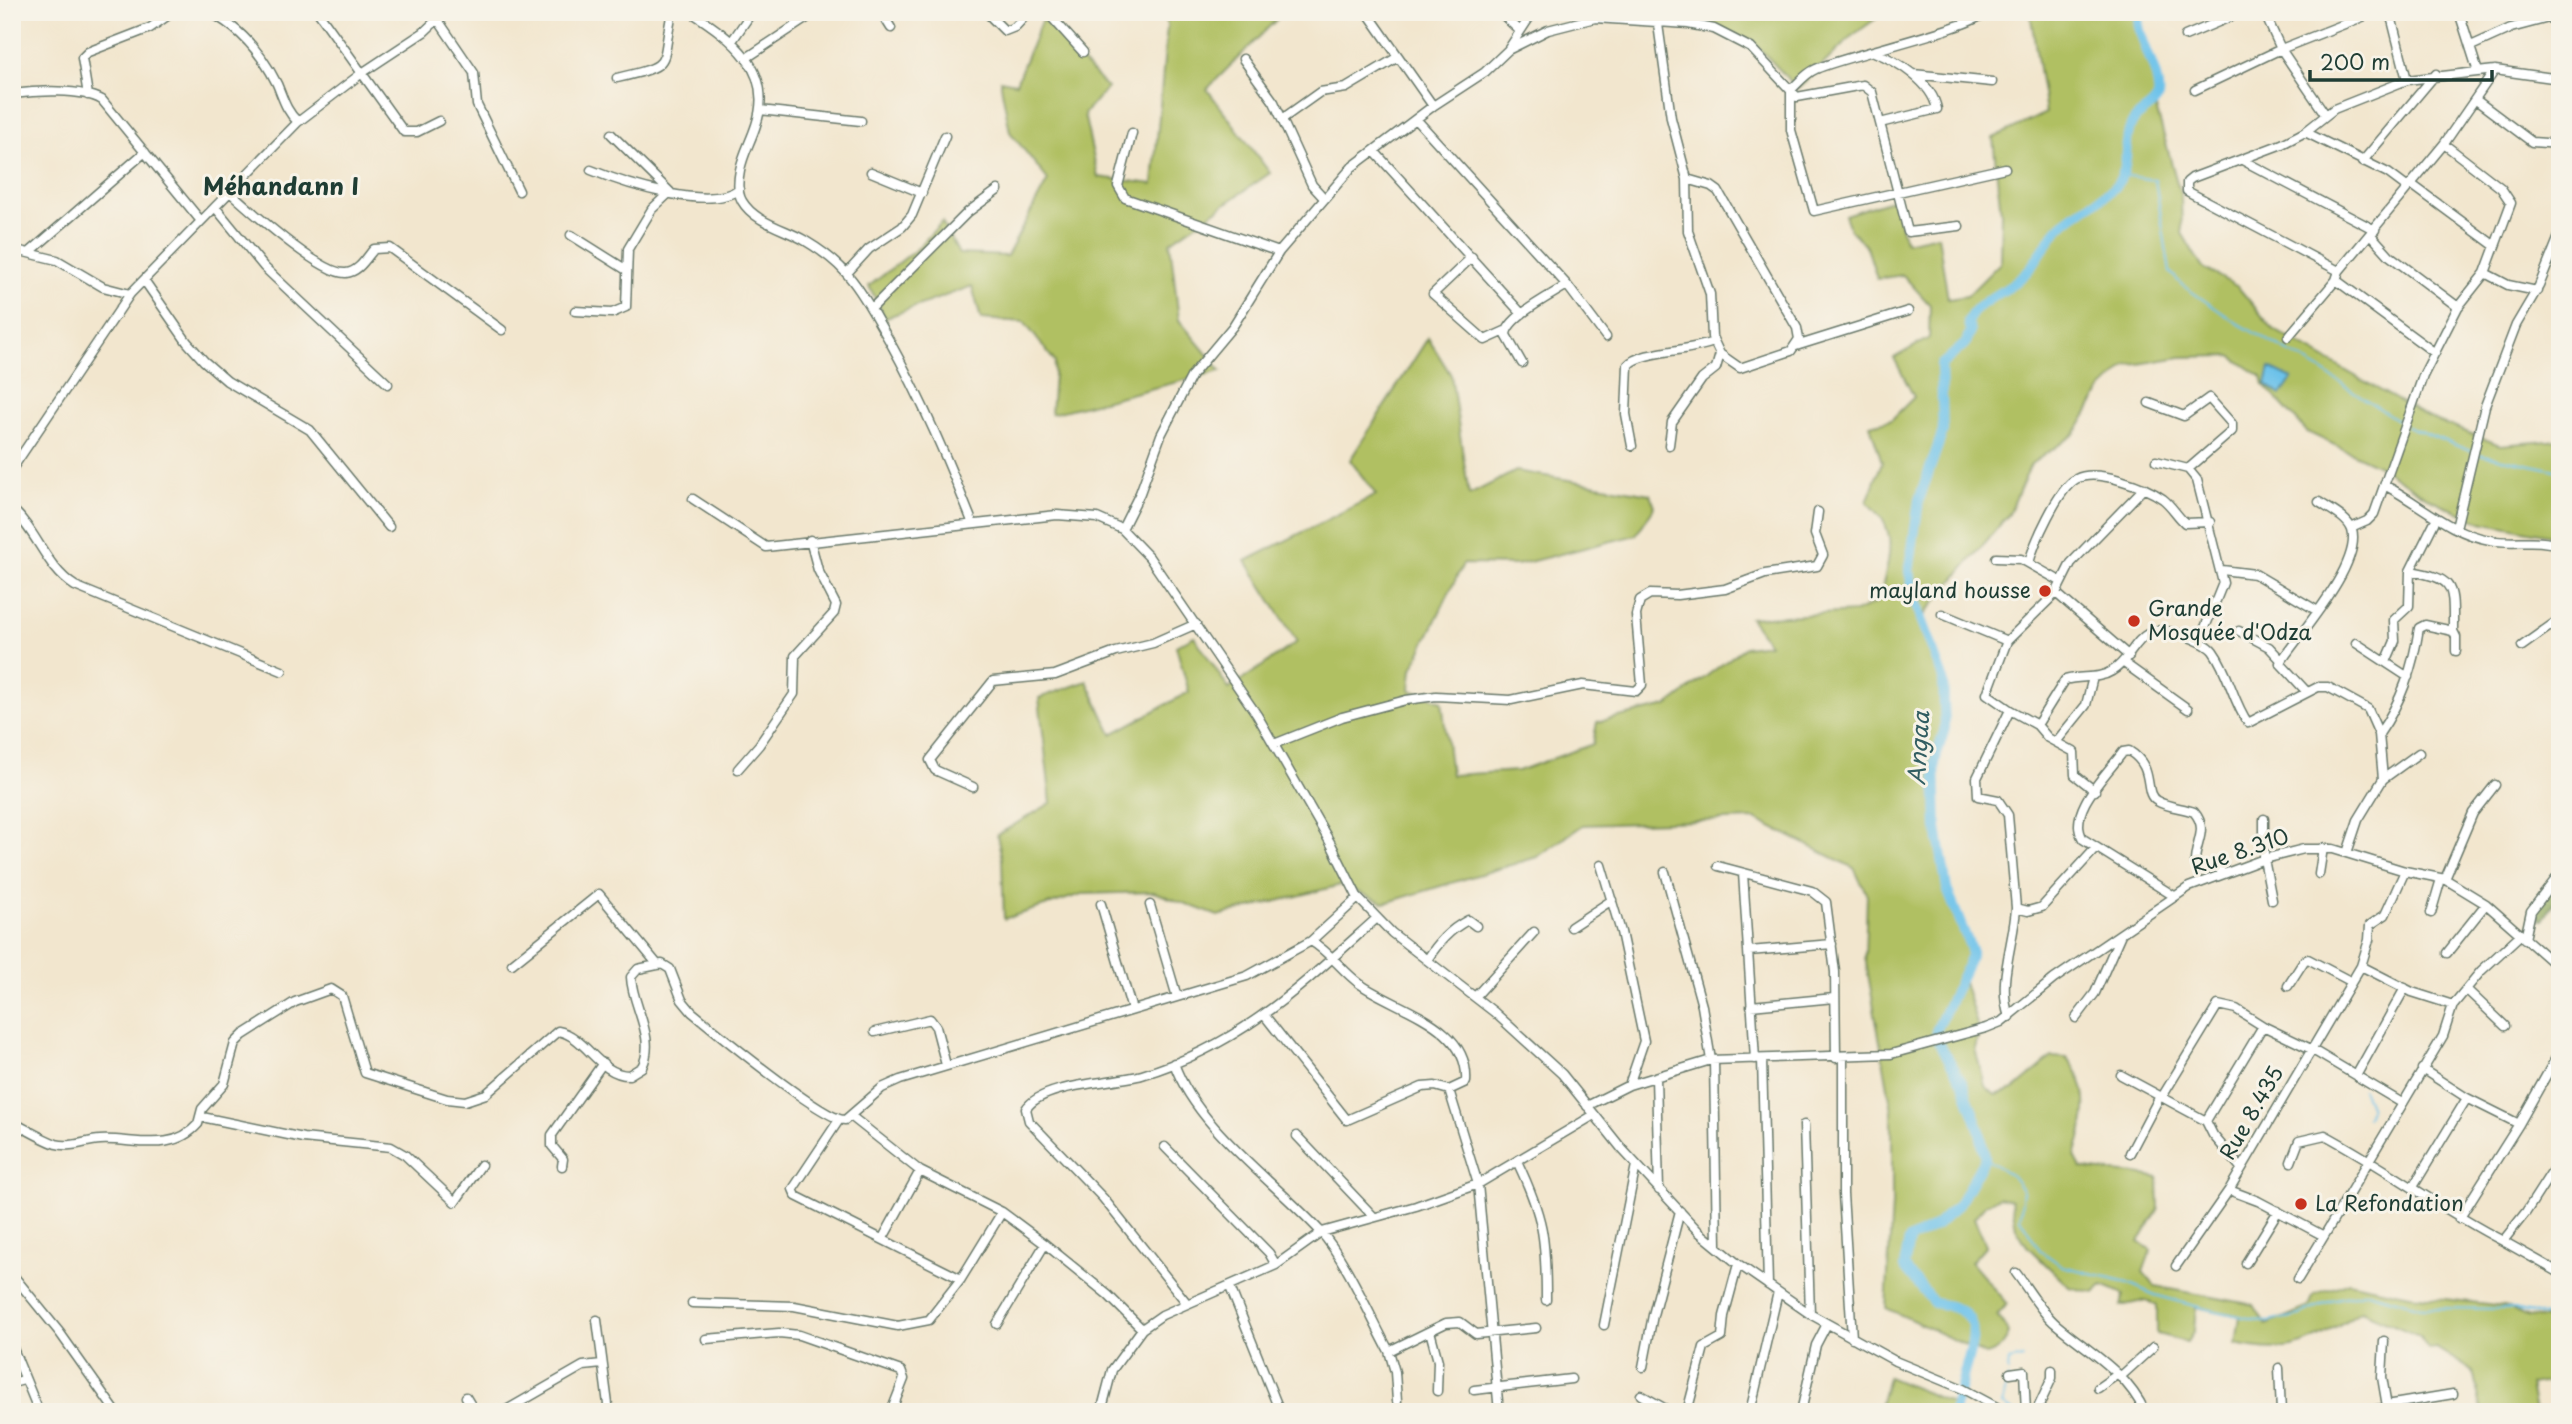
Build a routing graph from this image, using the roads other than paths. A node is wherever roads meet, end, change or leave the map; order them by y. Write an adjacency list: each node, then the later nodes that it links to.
1 (173, 12): 50 (street)
2 (209, 12): 59 (street)
3 (445, 12): 24 (street)
4 (672, 12): 43 (street)
5 (691, 12): 29 (street)
6 (752, 12): 29 (street)
7 (816, 12): 35 (street)
8 (881, 12): 26 (street)
9 (986, 12): 10 (street)
10 (1029, 12)
11 (1047, 12): 34 (street)
12 (1367, 12): 36 (street)
13 (1500, 12): 27 (street)
14 (1533, 12): 27 (street)
15 (1985, 12): 33 (street)
16 (2242, 12): 28 (street)
17 (2264, 12): 31 (street)
18 (2375, 12): 31 (street)
19 (2390, 12): 45 (street)
20 (2459, 12): 30 (street)
21 (320, 13): 40 (street)
22 (1604, 15): 25 (street); 32 (street)
23 (2560, 15): 30 (street)
24 (438, 20): 40 (street); 78 (street)
25 (1658, 24): 47 (street); 74 (street)
26 (891, 28)
27 (1520, 31): 32 (street)
28 (2185, 36)
29 (732, 41): 35 (street)
30 (2471, 46): 39 (street)
31 (2281, 49): 48 (street); 54 (street)
32 (1508, 50): 52 (street)
33 (1874, 51): 41 (street); 47 (street)
34 (1083, 52)
35 (748, 57): 53 (street)
36 (1398, 57): 52 (street); 55 (street)
37 (1243, 59): 55 (street)
38 (2495, 70): 39 (street); 44 (street); 51 (street)
39 (2478, 72): 42 (street)
40 (362, 73): 57 (street); 59 (street)
41 (1913, 74): 46 (street); 60 (street)
42 (2436, 75): 45 (street); 70 (street)
43 (617, 78)
44 (2560, 79)
45 (2407, 80): 54 (street)
46 (1992, 82)
47 (1791, 90): 60 (street); 82 (street)
48 (2195, 90)
49 (12, 94): 50 (street)
50 (88, 95): 67 (street)
51 (2476, 100): 65 (street); 66 (street)
52 (1433, 106): 56 (street)
53 (760, 110): 58 (street); 76 (street)
54 (2325, 114): 61 (street)
55 (1282, 119): 83 (street)
56 (1416, 119): 68 (street); 101 (street)
57 (439, 121)
58 (860, 121)
59 (298, 122): 79 (street)
60 (1880, 123): 82 (street)
61 (2305, 132): 69 (street); 70 (street)
62 (1132, 133): 93 (street)
63 (611, 134): 80 (street)
64 (945, 135): 81 (street)
65 (2444, 144): 75 (street); 90 (street)
66 (2560, 144)
67 (145, 152): 85 (street); 92 (street)
68 (1375, 152): 83 (street); 94 (street)
69 (2244, 161): 87 (street); 96 (street)
70 (2362, 162): 75 (street)
71 (2005, 168): 82 (street)
72 (591, 170): 80 (street)
73 (871, 172): 81 (street)
74 (1687, 179): 113 (street); 114 (street)
75 (2409, 186): 87 (street); 90 (street)
76 (738, 189): 80 (street); 97 (street)
77 (998, 190): 105 (street)
78 (519, 191)
79 (230, 192): 84 (street); 109 (street)
80 (670, 192): 95 (street)
81 (922, 193): 97 (street)
82 (1897, 194): 86 (street)
83 (1323, 197): 93 (street)
84 (215, 207): 85 (street); 118 (street)
85 (201, 221): 99 (street)
86 (1959, 226)
87 (2373, 232): 96 (street); 104 (street)
88 (2560, 234): 102 (street)
89 (571, 235): 95 (street)
90 (2494, 246): 98 (street)
91 (12, 249): 92 (street)
92 (30, 252): 103 (street)
93 (1279, 252): 135 (street)
94 (1472, 257): 108 (street); 110 (street)
95 (625, 269): 106 (street)
96 (2339, 271): 100 (street)
97 (847, 273): 105 (street)
98 (2485, 274): 102 (street); 104 (street)
99 (144, 280): 103 (street); 134 (street)
100 (2336, 280): 112 (street); 115 (street)
101 (1567, 285): 108 (street); 111 (street)
102 (2537, 291): 137 (street)
103 (130, 294): 123 (street)
104 (2458, 307): 115 (street)
105 (871, 309): 133 (street)
106 (575, 311)
107 (1908, 311): 114 (street)
108 (1522, 313): 110 (street)
109 (502, 330)
110 (1505, 331): 117 (street)
111 (1606, 337)
112 (2288, 337)
113 (1713, 342): 116 (street); 121 (street)
114 (1796, 346): 116 (street)
115 (2435, 353): 125 (street)
116 (1720, 354): 120 (street)
117 (1522, 363)
118 (388, 384)
119 (2149, 403): 124 (street)
120 (1670, 445)
121 (1632, 446)
122 (2156, 461): 124 (street)
123 (12, 469)
124 (2188, 469): 132 (street)
125 (2386, 486): 131 (street); 136 (street)
126 (2144, 488): 132 (street); 141 (street); 144 (street)
127 (693, 499): 138 (street)
128 (2319, 502): 136 (street)
129 (12, 509): 160 (street)
130 (1818, 512): 169 (street)
131 (2436, 519): 137 (street); 143 (street)
132 (2210, 522): 142 (street)
133 (973, 524): 135 (street); 138 (street)
134 (389, 527)
135 (1122, 528): 149 (street)
136 (2351, 528): 146 (street)
137 (2456, 528): 139 (street)
138 (810, 540): 171 (street)
139 (2560, 545)
140 (1996, 558): 141 (street)
141 (2029, 563): 144 (street)
142 (2222, 570): 146 (street); 152 (street)
143 (2410, 571): 151 (street); 159 (street)
144 (2060, 581): 145 (street)
145 (2056, 593): 153 (street); 157 (street)
146 (2316, 610): 158 (street)
147 (1941, 614): 153 (street)
148 (2560, 619): 155 (street)
149 (1196, 624): 169 (street); 174 (street)
150 (2239, 631): 158 (street)
151 (2453, 631): 156 (street); 162 (street)
152 (2200, 640): 157 (street); 163 (street)
153 (2007, 641): 165 (street)
154 (2356, 643): 159 (street)
155 (2522, 646)
156 (2456, 651)
157 (2126, 659): 161 (street); 164 (street)
158 (2282, 660): 163 (street)
159 (2386, 662): 162 (street)
160 (282, 671)
161 (2093, 677): 166 (street); 168 (street)
162 (2409, 677): 167 (street)
163 (2306, 691): 167 (street)
164 (2188, 709)
165 (2010, 710): 166 (street); 197 (street)
166 (2037, 725): 168 (street)
167 (2379, 734): 172 (street)
168 (2056, 742): 175 (street)
169 (1274, 744): 191 (street)
170 (2419, 753): 172 (street)
171 (738, 769)
172 (2383, 779): 179 (street)
173 (2495, 785): 189 (street)
174 (973, 787)
175 (2095, 791): 177 (street); 186 (street)
176 (2264, 819): 180 (street)
177 (2096, 848): 190 (street); 197 (street)
178 (2323, 848): 179 (street, Rue 8.310); 180 (street, Rue 8.310); 187 (street)
179 (2347, 853): 183 (street, Rue 8.310)
180 (2264, 859): 186 (street, Rue 8.310); 193 (street)
181 (1601, 865): 192 (street)
182 (1718, 866): 185 (street)
183 (2405, 871): 189 (street, Rue 8.310); 213 (street)
184 (1665, 872): 235 (street)
185 (1743, 873): 206 (street); 207 (street)
186 (2223, 874): 190 (street, Rue 8.310)
187 (2319, 874)
188 (2558, 876): 204 (street)
189 (2443, 879): 195 (street, Rue 8.310); 198 (street)
190 (2174, 896): 203 (street, Rue 8.310)
191 (1358, 898): 199 (street); 205 (street)
192 (1612, 900): 201 (street); 243 (street)
193 (2272, 900)
194 (1101, 904): 224 (street)
195 (2486, 904): 204 (street, Rue 8.310); 208 (street)
196 (1150, 905): 219 (street)
197 (2016, 908): 226 (street)
198 (2431, 913)
199 (1377, 918): 209 (street); 210 (street)
200 (1476, 926): 210 (street)
201 (1571, 927)
202 (1534, 932): 220 (street)
203 (2122, 934): 226 (street, Rue 8.310); 227 (street)
204 (2522, 937): 214 (street, Rue 8.310); 218 (street)
205 (1311, 941): 209 (street); 219 (street)
206 (1832, 944): 207 (street); 221 (street)
207 (1749, 951): 223 (street)
208 (2447, 953)
209 (1332, 958): 225 (street); 244 (street)
210 (1427, 960): 220 (street)
211 (512, 964): 212 (street)
212 (657, 965): 236 (street); 252 (street)
213 (2361, 966): 215 (street, Rue 8.435); 217 (street)
214 (2560, 969)
215 (2350, 981): 216 (street); 231 (street, Rue 8.435)
216 (2288, 986)
217 (2405, 988): 222 (street); 241 (street)
218 (2466, 989): 222 (street); 229 (street)
219 (1177, 997): 224 (street)
220 (1475, 997): 248 (street)
221 (1834, 998): 223 (street); 233 (street)
222 (2453, 1005): 239 (street)
223 (1751, 1006): 234 (street)
224 (1132, 1010): 238 (street)
225 (1265, 1016): 237 (street); 244 (street)
226 (2009, 1017): 233 (street, Rue 8.310)
227 (2076, 1018)
228 (2263, 1026): 231 (street); 245 (street); 253 (street)
229 (2505, 1026)
230 (875, 1032): 238 (street)
231 (2311, 1049): 241 (street); 267 (street, Rue 8.435)
232 (2560, 1051): 256 (street)
233 (1840, 1058): 234 (street, Rue 8.310); 308 (street)
234 (1759, 1059): 235 (street, Rue 8.310); 293 (street)
235 (1713, 1060): 242 (street, Rue 8.310); 283 (street)
236 (603, 1063): 250 (street); 266 (street)
237 (1174, 1063): 278 (street); 297 (street)
238 (946, 1065): 251 (street)
239 (2422, 1069): 246 (street); 247 (street)
240 (2121, 1076): 245 (street)
241 (2356, 1076): 247 (street)
242 (1656, 1077): 243 (street, Rue 8.310); 271 (street)
243 (1629, 1085): 248 (street, Rue 8.310)
244 (1449, 1090): 269 (street)
245 (2161, 1097): 253 (street); 259 (street)
246 (2467, 1098): 256 (street); 270 (street)
247 (2402, 1103): 261 (street)
248 (1587, 1105): 249 (street)
249 (1594, 1115): 262 (street); 265 (street)
250 (202, 1117): 254 (street); 264 (street)
251 (852, 1117): 252 (street); 268 (street)
252 (839, 1120): 280 (street)
253 (2206, 1121): 267 (street)
254 (12, 1122)
255 (1804, 1125): 299 (street)
256 (2519, 1125): 277 (street)
257 (1297, 1136): 276 (street)
258 (1165, 1147): 286 (street)
259 (2130, 1153)
260 (2560, 1159): 281 (street)
261 (2369, 1160): 263 (street); 270 (street); 279 (street)
262 (1517, 1161): 269 (street); 296 (street)
263 (2291, 1162)
264 (481, 1165)
265 (1636, 1165): 271 (street); 303 (street)
266 (562, 1166)
267 (2241, 1168): 272 (street, Rue 8.435)
268 (920, 1171): 275 (street); 280 (street)
269 (1478, 1184): 276 (street); 307 (street)
270 (2413, 1187): 277 (street)
271 (1659, 1190): 273 (street)
272 (2229, 1190): 274 (street, Rue 8.435); 287 (street)
273 (1680, 1211): 283 (street); 315 (street)
274 (2278, 1211): 279 (street, Rue 8.435); 284 (street)
275 (1002, 1212): 282 (street); 291 (street)
276 (1374, 1217): 278 (street)
277 (2459, 1219): 281 (street)
278 (1322, 1232): 286 (street); 313 (street)
279 (2324, 1236): 292 (street)
280 (884, 1238): 291 (street)
281 (2503, 1241): 289 (street)
282 (1045, 1244): 301 (street); 305 (street)
283 (1717, 1246): 285 (street)
284 (2246, 1263)
285 (1738, 1264): 293 (street); 342 (street)
286 (1276, 1265): 294 (street)
287 (2176, 1266)
288 (2016, 1273): 319 (street)
289 (2560, 1273)
290 (12, 1274): 333 (street)
291 (961, 1279): 298 (street)
292 (2298, 1279)
293 (1768, 1285): 295 (street)
294 (1230, 1287): 297 (street); 339 (street)
295 (1778, 1292): 299 (street); 343 (street)
296 (1546, 1300)
297 (1186, 1302): 305 (street)
298 (692, 1303)
299 (1810, 1314): 302 (street)
300 (597, 1320): 314 (street)
301 (997, 1324)
302 (1827, 1324): 308 (street); 344 (street)
303 (1604, 1325)
304 (1536, 1328): 307 (street)
305 (1142, 1329): 338 (street)
306 (1430, 1331): 307 (street); 313 (street); 326 (street)
307 (1491, 1334): 323 (street)
308 (1852, 1338): 345 (street)
309 (706, 1339): 337 (street)
310 (2384, 1341): 331 (street)
311 (12, 1346): 321 (street)
312 (2153, 1348): 319 (street)
313 (1389, 1351): 330 (street)
314 (602, 1364): 335 (street); 336 (street)
315 (1643, 1367)
316 (2279, 1367): 349 (street)
317 (2052, 1370): 347 (street)
318 (2010, 1373): 346 (street)
319 (2119, 1375): 324 (street); 348 (street)
320 (1571, 1379): 323 (street)
321 (24, 1380): 322 (street); 332 (street)
322 (12, 1383)
323 (1497, 1387): 325 (street); 340 (street)
324 (2098, 1388)
325 (1474, 1390)
326 (1437, 1391)
327 (2453, 1394): 331 (street)
328 (1641, 1395): 341 (street)
329 (466, 1397): 334 (street)
330 (1396, 1401)
331 (2387, 1408): 350 (street)
332 (39, 1412)
333 (116, 1412)
334 (475, 1412)
335 (503, 1412)
336 (609, 1412)
337 (891, 1412)
338 (1101, 1412)
339 (1280, 1412)
340 (1499, 1412)
341 (1671, 1412)
342 (1687, 1412)
343 (1750, 1412)
344 (1801, 1412)
345 (2006, 1412)
346 (2026, 1412)
347 (2036, 1412)
348 (2145, 1412)
349 (2281, 1412)
350 (2354, 1412)

